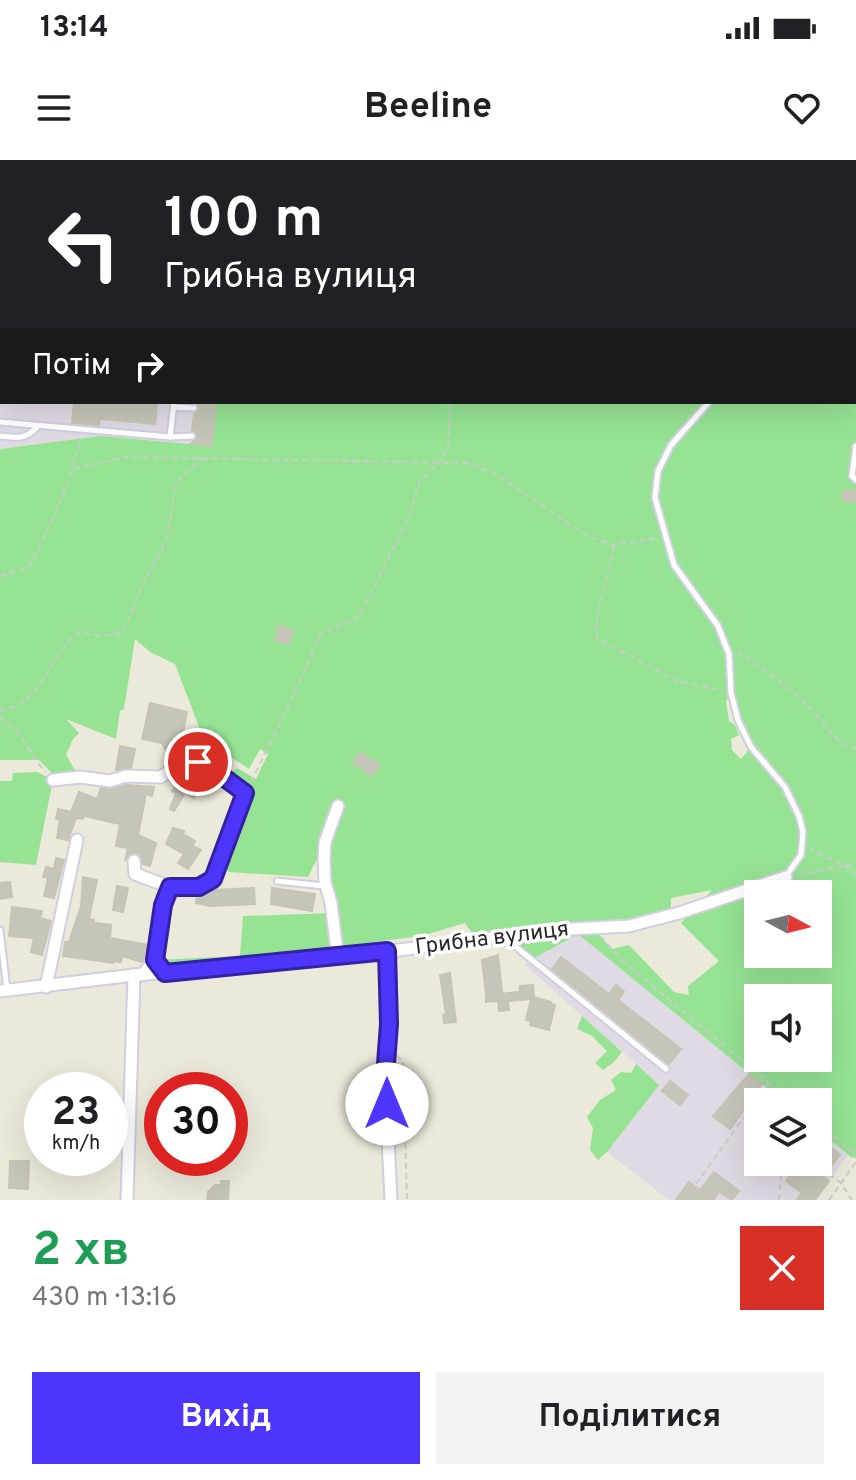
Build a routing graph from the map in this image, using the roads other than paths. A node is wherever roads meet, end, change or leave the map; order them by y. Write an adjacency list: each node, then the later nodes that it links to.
1 (174, 404): 3 (lane); 8 (lane)
2 (707, 404): 15 (lane)
3 (194, 408)
4 (0, 422): 5 (lane)
5 (39, 426): 6 (lane); 8 (lane)
6 (0, 436)
7 (192, 436): 8 (lane)
8 (170, 437)
9 (856, 446): 10 (lane)
10 (856, 480)
11 (53, 780): 18 (street)
12 (338, 806): 17 (street)
13 (77, 840): 26 (street)
14 (134, 861): 18 (street)
15 (786, 877): 20 (street, Грибна вулиця)
16 (277, 881): 17 (lane)
17 (325, 886): 22 (street)
18 (170, 887): 23 (street)
19 (0, 930): 27 (lane)
20 (504, 938): 21 (street, Грибна вулиця); 28 (lane)
21 (387, 951): 22 (street, Грибна вулиця); 30 (street)
22 (338, 958): 24 (street, Грибна вулиця)
23 (155, 960): 24 (street); 25 (street)
24 (165, 973): 25 (street, Грибна вулиця)
25 (138, 975): 26 (street, Грибна вулиця); 29 (street)
26 (46, 987): 27 (street, Грибна вулиця)
27 (3, 991)
28 (666, 1069)
29 (127, 1200)
30 (391, 1200)

